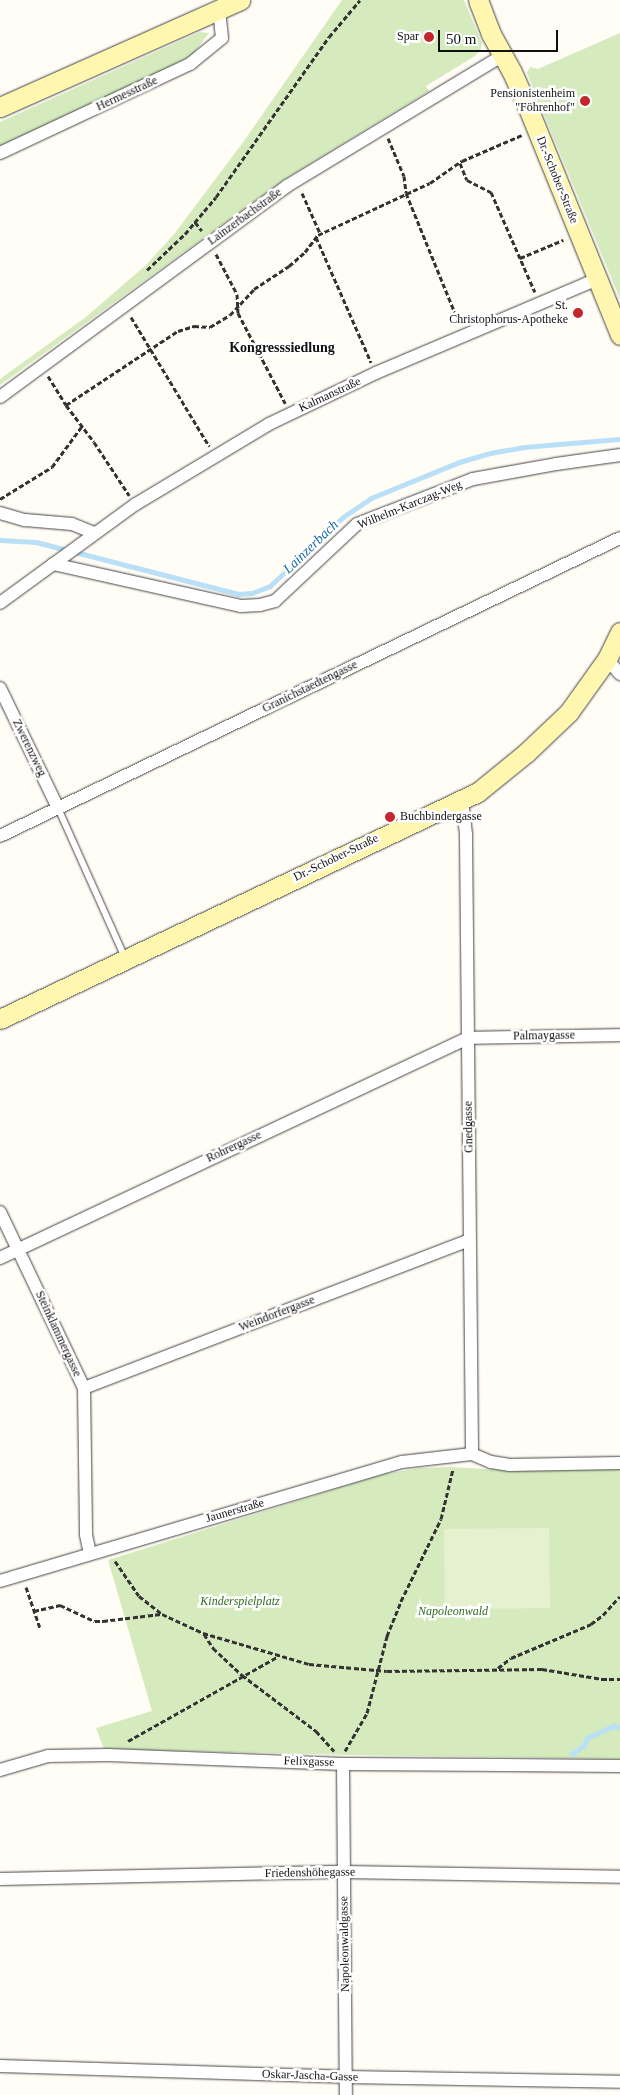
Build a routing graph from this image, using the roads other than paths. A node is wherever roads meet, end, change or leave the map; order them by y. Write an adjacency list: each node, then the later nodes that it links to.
1 (240, 0): 3 (street)
2 (478, 0): 4 (street, Dr.-Schober-Straße)
3 (219, 9): 5 (street); 6 (street, Hermesstraße)
4 (503, 55): 7 (street, Dr.-Schober-Straße); 9 (street, Lainzerbachstraße)
5 (0, 107)
6 (0, 153)
7 (597, 279): 8 (street, Dr.-Schober-Straße); 12 (street, Kalmanstraße)
8 (620, 335)
9 (0, 398)
10 (620, 455): 14 (street, Wilhelm-Karczag-Weg)
11 (0, 513): 12 (street)
12 (94, 533): 14 (street, Kalmanstraße)
13 (620, 538): 21 (street, Granichstaedtengasse)
14 (57, 560): 15 (street)
15 (0, 602)
16 (620, 632): 17 (street, Dr.-Schober-Straße)
17 (607, 658): 18 (street); 20 (street, Dr.-Schober-Straße)
18 (620, 674)
19 (0, 688): 21 (street, Zwerenzweg)
20 (462, 801): 23 (street, Dr.-Schober-Straße); 26 (street, Gnedgasse)
21 (58, 808): 22 (street, Granichstaedtengasse); 23 (lane)
22 (0, 836)
23 (126, 959): 24 (street, Dr.-Schober-Straße)
24 (0, 1019)
25 (620, 1035): 26 (street, Palmaygasse)
26 (468, 1038): 28 (street, Gnedgasse); 29 (street, Rohrergasse)
27 (0, 1212): 29 (street, Steinklammergasse)
28 (470, 1240): 31 (street, Weindorfergasse); 32 (street, Gnedgasse)
29 (18, 1249): 30 (street, Rohrergasse); 31 (street, Steinklammergasse)
30 (0, 1258)
31 (84, 1388): 34 (street, Steinklammergasse)
32 (472, 1454): 33 (street); 34 (street, Jaunerstraße)
33 (620, 1463)
34 (90, 1554): 35 (street, Jaunerstraße)
35 (0, 1581)
36 (343, 1764): 37 (street, Felixgasse); 38 (street, Felixgasse); 39 (street, Napoleonwaldgasse)
37 (620, 1766)
38 (0, 1770)
39 (344, 1872): 40 (street, Friedenshöhegasse); 41 (street, Friedenshöhegasse); 43 (street, Napoleonwaldgasse)
40 (620, 1877)
41 (0, 1879)
42 (0, 2066): 43 (street, Oskar-Jascha-Gasse)
43 (346, 2077): 44 (street, Oskar-Jascha-Gasse); 45 (street, Napoleonwaldgasse)
44 (620, 2082)
45 (346, 2095)

